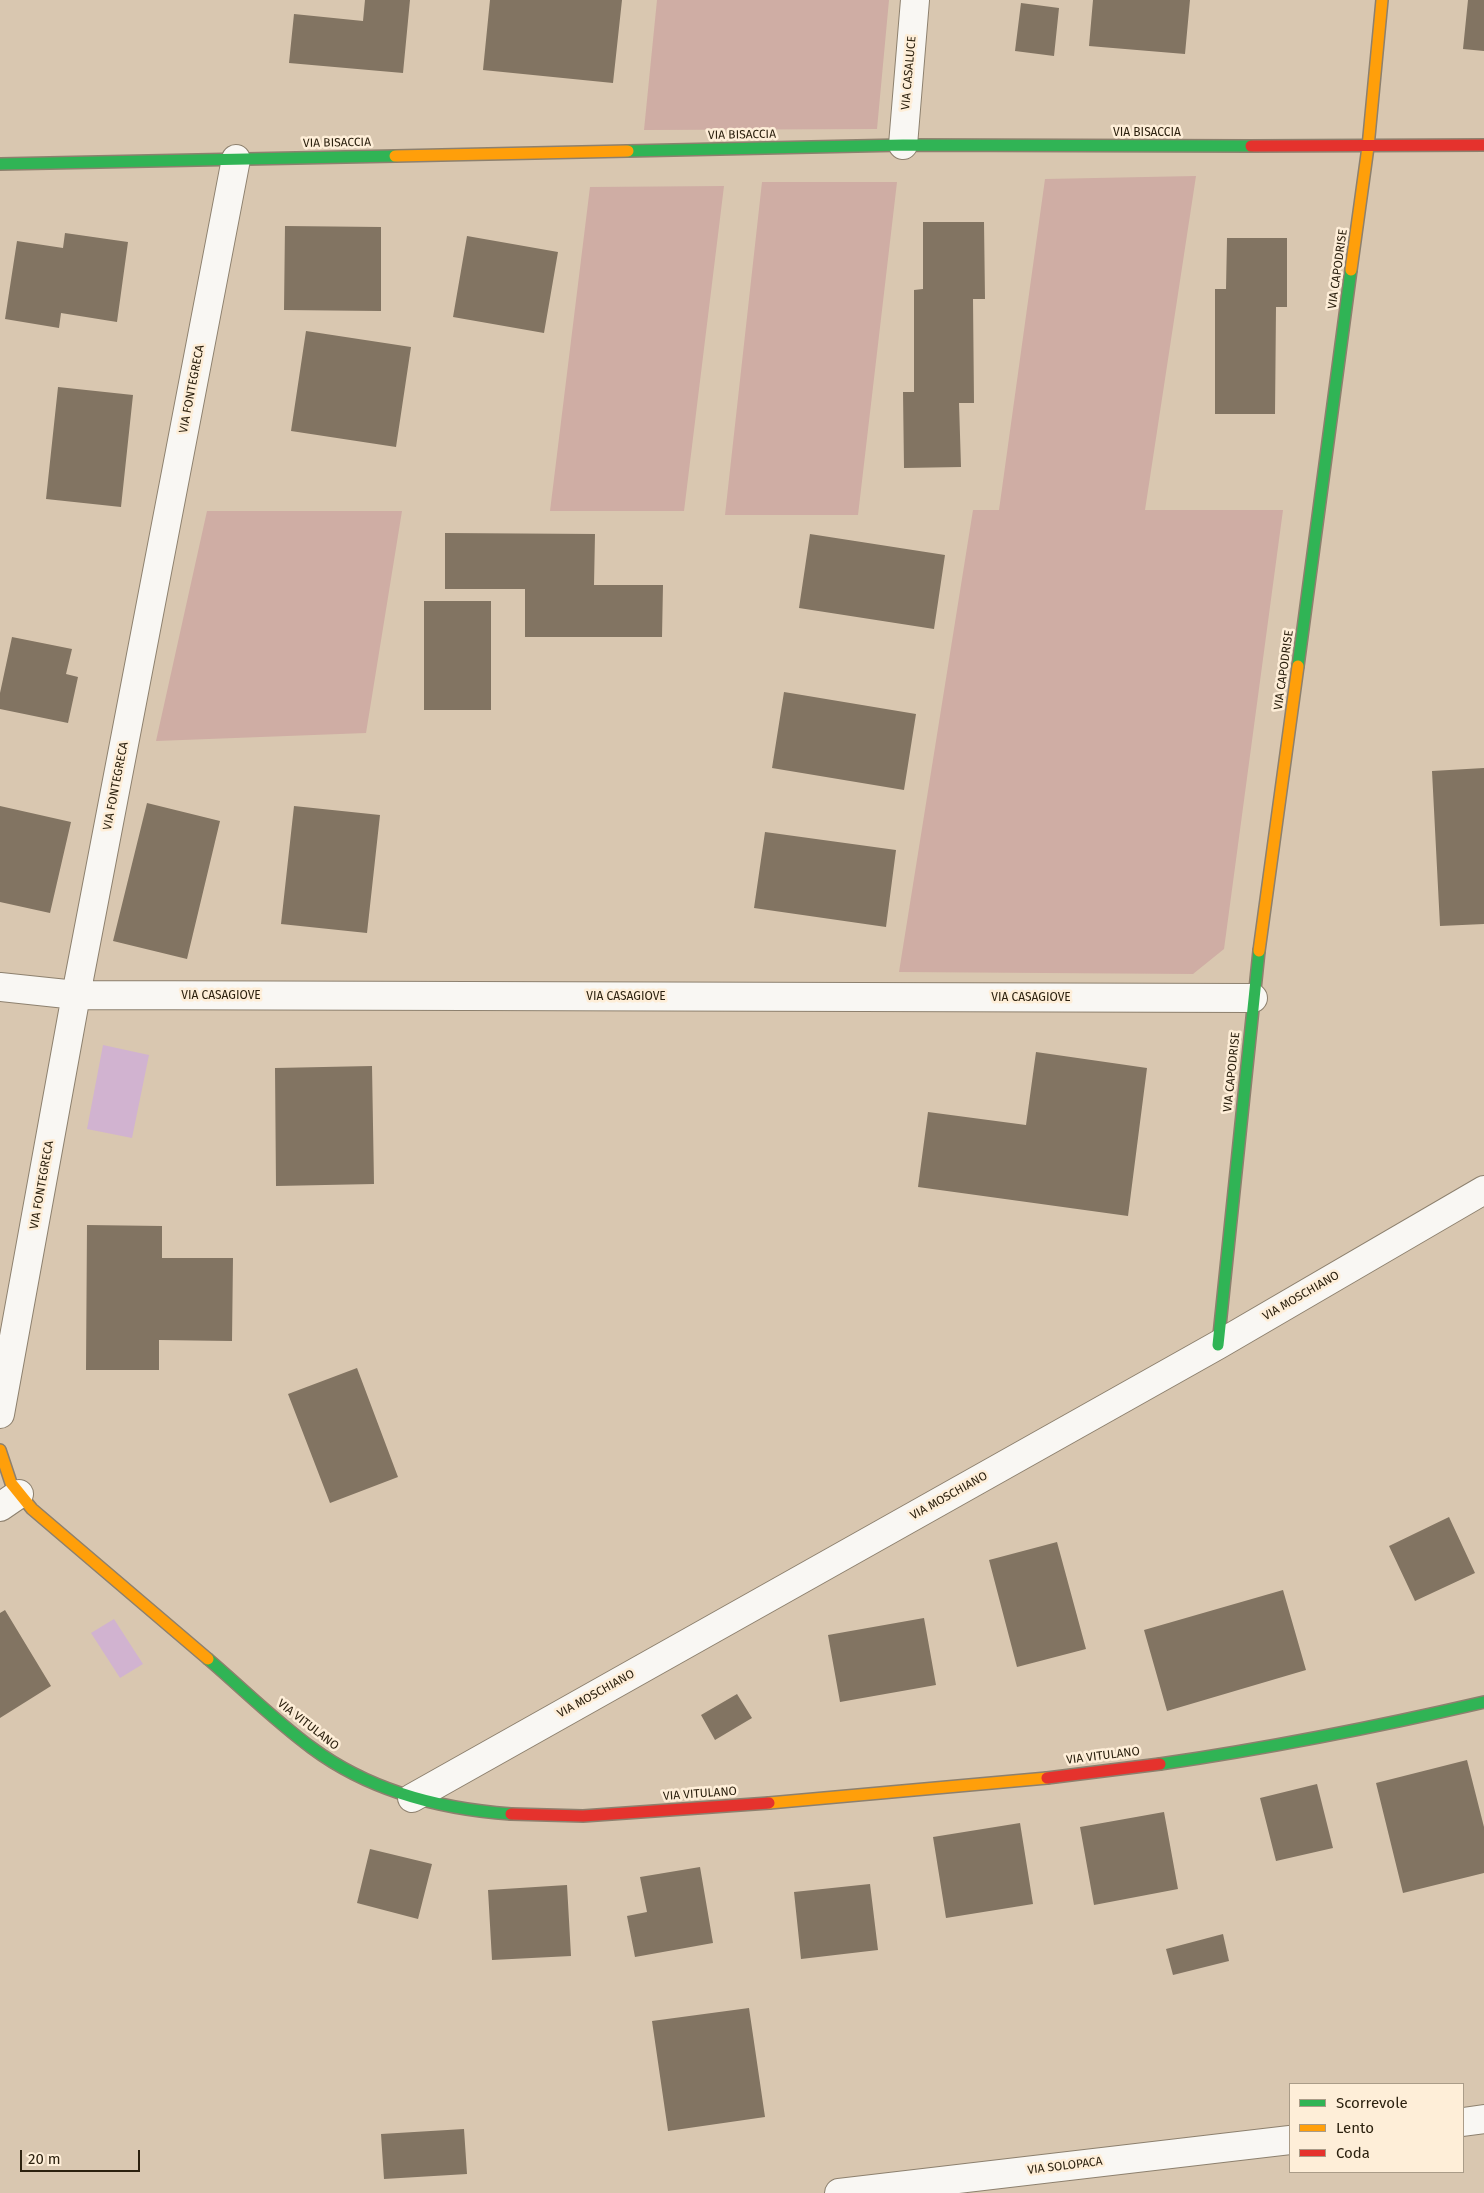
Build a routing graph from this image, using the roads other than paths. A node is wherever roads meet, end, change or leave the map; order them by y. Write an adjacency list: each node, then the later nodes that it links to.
1 (915, 0): 3 (street, VIA CASALUCE)
2 (1382, 0): 5 (street, VIA CAPODRISE)
3 (903, 145): 5 (street, VIA BISACCIA); 6 (street, VIA BISACCIA)
4 (1484, 145): 5 (street, VIA BISACCIA)
5 (1368, 148): 10 (street, VIA CAPODRISE)
6 (236, 159): 7 (street, VIA BISACCIA); 9 (street, VIA FONTEGRECA)
7 (0, 164)
8 (0, 987): 9 (street, VIA CASAGIOVE)
9 (76, 995): 10 (street, VIA CASAGIOVE); 13 (street, VIA FONTEGRECA)
10 (1253, 998): 12 (street, VIA CAPODRISE)
11 (1484, 1190): 12 (street, VIA MOSCHIANO)
12 (1218, 1345): 17 (street, VIA MOSCHIANO)
13 (0, 1414)
14 (0, 1450): 15 (street)
15 (9, 1500): 17 (street, VIA VITULANO)
16 (1484, 1702): 17 (street, VIA VITULANO)
17 (412, 1798)
18 (1484, 2119): 19 (street)
19 (1464, 2122)
20 (1289, 2140): 21 (street, VIA SOLOPACA)
21 (839, 2193)

